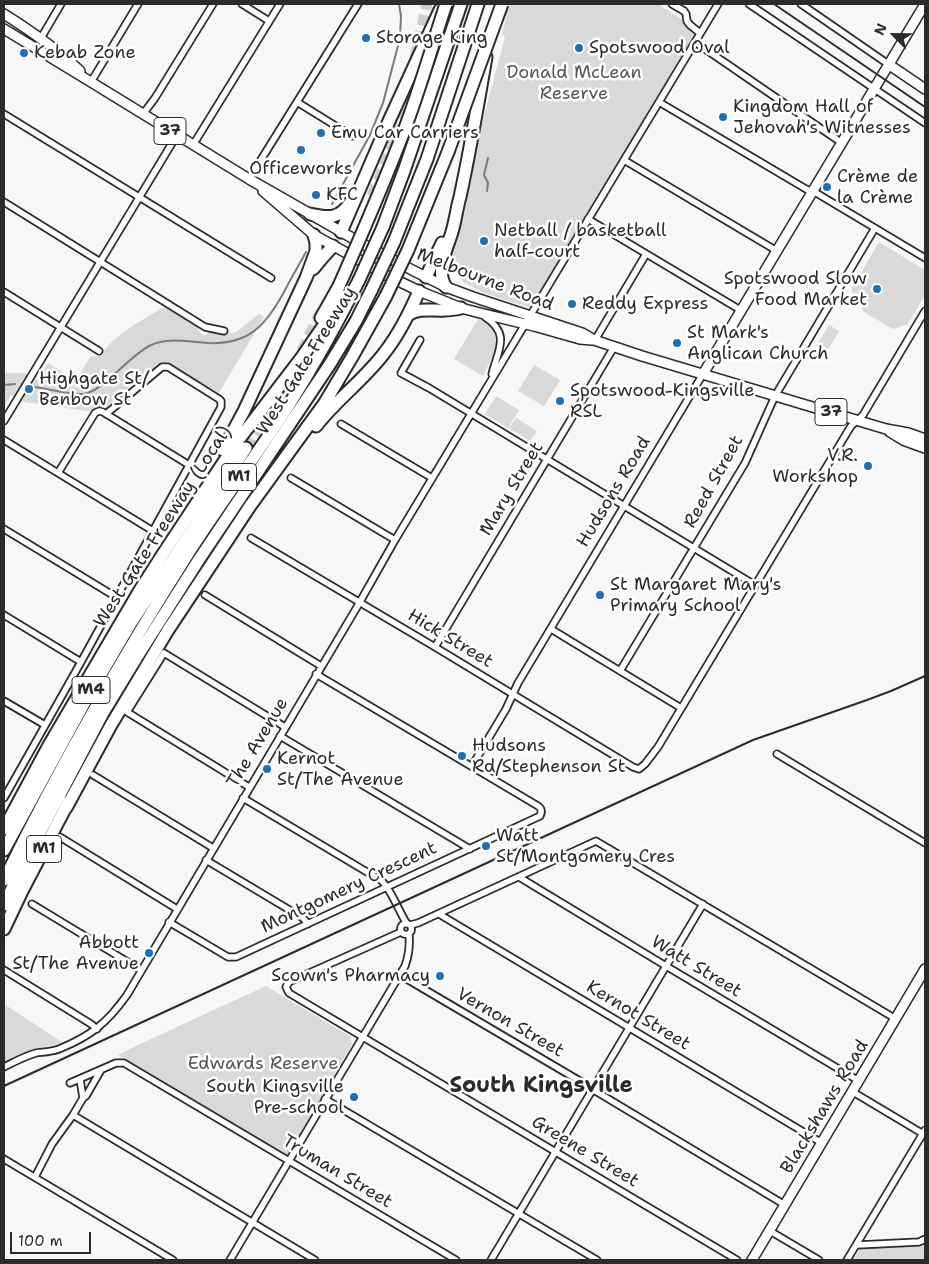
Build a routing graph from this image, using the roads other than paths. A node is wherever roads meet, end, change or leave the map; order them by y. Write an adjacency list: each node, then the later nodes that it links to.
1 (61, 4): 21 (street)
2 (138, 4): 24 (street)
3 (213, 4): 30 (street)
4 (242, 4): 18 (street)
5 (280, 4): 18 (street)
6 (358, 4): 27 (street)
7 (445, 4): 38 (highway); 75 (highway, bridge)
8 (461, 4): 56 (highway, West Gate Freeway (Local) / M1, bridge)
9 (478, 4): 106 (highway, West Gate Freeway / M1, bridge)
10 (497, 4): 41 (highway)
11 (502, 4): 97 (highway, M1, bridge)
12 (672, 4): 20 (street)
13 (718, 4): 20 (street, The Avenue)
14 (750, 4): 25 (street)
15 (801, 4): 23 (street)
16 (925, 4): 23 (main road, Hudsons Road)
17 (4, 14): 21 (main road, 37)
18 (269, 21): 35 (street)
19 (4, 29): 24 (main road, 37)
20 (700, 33): 22 (street, The Avenue)
21 (41, 38): 24 (main road, 37)
22 (695, 42): 28 (street, The Avenue); 34 (street)
23 (888, 64): 25 (main road, Hudsons Road); 26 (main road)
24 (91, 82): 30 (main road, 37)
25 (875, 88): 31 (street); 34 (main road, Hudsons Road)
26 (925, 89)
27 (297, 102): 33 (street); 37 (street)
28 (659, 102): 36 (street, The Avenue); 39 (street)
29 (4, 114): 40 (street)
30 (143, 114): 32 (main road, 37)
31 (925, 123)
32 (177, 135): 35 (main road, 37); 40 (street)
33 (352, 136)
34 (842, 143): 39 (main road, Hudsons Road)
35 (193, 145): 37 (main road, 37)
36 (624, 160): 44 (street, The Avenue); 49 (street)
37 (249, 180): 43 (main road, 37); 47 (main road, 37)
38 (361, 186): 43 (highway); 46 (highway)
39 (813, 191): 45 (street); 49 (main road, Hudsons Road)
40 (139, 198): 52 (street); 53 (street)
41 (459, 199): 55 (highway); 57 (highway)
42 (4, 202): 52 (street)
43 (310, 214): 46 (main road, 37)
44 (588, 219): 50 (street); 65 (street, The Avenue)
45 (875, 228): 51 (street); 74 (street, Reed Street)
46 (341, 232): 48 (main road); 55 (main road, Melbourne Road / 37)
47 (314, 235): 48 (main road, 37); 54 (highway)
48 (333, 246): 54 (highway); 58 (main road, 37)
49 (777, 251): 61 (main road, Hudsons Road)
50 (646, 254): 61 (street); 69 (street)
51 (925, 258)
52 (100, 262): 66 (street); 67 (street)
53 (271, 278)
54 (306, 278): 98 (highway)
55 (426, 278): 57 (main road, Melbourne Road / 37); 58 (main road)
56 (358, 279): 75 (highway, West Gate Freeway (Local) / M1); 132 (highway, M1)
57 (446, 286): 65 (main road, Melbourne Road / 37)
58 (419, 291): 60 (main road, Melbourne Road / 37); 64 (highway)
59 (4, 292): 66 (street)
60 (462, 308): 63 (main road, Melbourne Road / 37); 64 (highway)
61 (742, 310): 72 (main road, Hudsons Road)
62 (925, 311): 79 (street)
63 (480, 313): 65 (main road, Melbourne Road / 37); 73 (street, The Avenue)
64 (408, 315): 97 (highway)
65 (528, 320): 69 (main road, Melbourne Road / 37); 73 (street, The Avenue)
66 (60, 328): 71 (street); 78 (street)
67 (224, 331)
68 (420, 340): 77 (street)
69 (594, 340): 70 (main road, Melbourne Road / 37)
70 (614, 347): 72 (main road, Melbourne Road / 37); 86 (street, Mary Street)
71 (99, 351)
72 (703, 374): 74 (main road, Melbourne Road / 37); 91 (street, Hudsons Road)
73 (490, 381): 77 (street, The Avenue)
74 (775, 396): 79 (main road, Melbourne Road / 37); 96 (street, Reed Street)
75 (263, 408): 98 (highway, West Gate Freeway (Local) / M1)
76 (104, 413): 87 (street); 87 (street); 88 (street)
77 (471, 414): 86 (street); 90 (street, The Avenue)
78 (4, 421)
79 (857, 421): 81 (main road, Melbourne Road / 37); 99 (street)
80 (341, 424): 90 (street)
81 (886, 429): 82 (main road, Melbourne Road / 37); 85 (main road, Melbourne Road / 37)
82 (925, 439)
83 (4, 440): 88 (street)
84 (246, 448): 128 (highway, M4)
85 (925, 448)
86 (547, 460): 91 (street); 105 (street, Mary Street)
87 (189, 464): 93 (street)
88 (58, 473): 93 (street)
89 (291, 478): 95 (street)
90 (432, 478): 95 (street, The Avenue)
91 (624, 506): 96 (street); 104 (street, Hudsons Road)
92 (4, 529): 101 (street)
93 (153, 531): 101 (street)
94 (252, 538): 102 (street, Hick Street)
95 (395, 540): 102 (street, The Avenue)
96 (694, 548): 99 (street); 109 (street, Reed Street)
97 (219, 552): 123 (highway, M1)
98 (163, 554): 124 (highway, West Gate Freeway (Local) / M1)
99 (755, 585): 113 (street)
100 (205, 595): 108 (street)
101 (116, 597): 107 (street)
102 (360, 602): 105 (street, Hick Street); 108 (street, The Avenue)
103 (4, 615): 107 (street)
104 (550, 629): 109 (street); 111 (street, Hudsons Road)
105 (435, 647): 111 (street, Hick Street)
106 (137, 657): 123 (highway, M1); 136 (highway, M1)
107 (81, 662): 114 (street)
108 (321, 666): 110 (street, The Avenue)
109 (620, 671): 113 (street)
110 (316, 674): 115 (street, The Avenue); 118 (street)
111 (513, 694): 113 (street, Hick Street); 118 (street, Hudsons Road)
112 (4, 701): 114 (street)
113 (681, 708)
114 (45, 725): 121 (street)
115 (285, 727): 116 (street, The Avenue); 120 (street)
116 (280, 736): 120 (street, The Avenue); 129 (street)
117 (777, 754): 126 (street)
118 (472, 766): 129 (street, Montgomery Crescent)
119 (93, 775): 127 (street)
120 (250, 787): 122 (street, The Avenue)
121 (4, 798)
122 (243, 798): 127 (street, The Avenue); 133 (street)
123 (66, 808): 141 (highway, M1)
124 (4, 829)
125 (60, 837): 137 (street)
126 (925, 843)
127 (213, 848): 130 (street, The Avenue)
128 (4, 850)
129 (470, 850): 133 (street, Montgomery Crescent)
130 (206, 860): 137 (street, The Avenue); 140 (street)
131 (519, 877): 135 (street); 138 (street); 143 (street, Watt Street)
132 (4, 880)
133 (388, 888): 140 (street, Montgomery Crescent); 142 (street)
134 (32, 904): 146 (street)
135 (703, 904): 143 (street); 148 (street)
136 (4, 905)
137 (177, 909): 139 (street, The Avenue)
138 (439, 914): 142 (street); 149 (street, Kernot Street)
139 (169, 922): 140 (street, Montgomery Crescent); 146 (street, The Avenue)
140 (308, 924)
141 (4, 929)
142 (406, 929): 147 (street); 151 (street, Greene Street)
143 (666, 966): 149 (street); 155 (street, Watt Street)
144 (925, 969): 148 (main road, Blackshaws Road)
145 (4, 970): 150 (street)
146 (141, 970): 150 (street, The Avenue)
147 (400, 975): 151 (street); 157 (street, Vernon Street)
148 (896, 1019): 155 (main road, Blackshaws Road)
149 (629, 1028): 157 (street); 163 (street, Kernot Street)
150 (97, 1029): 152 (street, The Avenue)
151 (363, 1037): 160 (street); 164 (street, Greene Street)
152 (4, 1066)
153 (101, 1070): 154 (street, Truman Street); 159 (street); 166 (street, Truman Street)
154 (80, 1080): 156 (street, Truman Street); 159 (street)
155 (859, 1081): 158 (main road, Blackshaws Road)
156 (70, 1083)
157 (593, 1089): 164 (street); 168 (street, Vernon Street)
158 (852, 1092): 162 (street); 163 (main road, Blackshaws Road)
159 (83, 1098): 161 (street)
160 (325, 1099): 166 (street); 169 (street)
161 (73, 1115): 167 (street); 170 (street)
162 (924, 1133): 173 (street)
163 (822, 1142): 168 (main road, Blackshaws Road)
164 (556, 1152): 169 (street); 180 (street, Greene Street)
165 (4, 1159): 167 (street)
166 (289, 1161): 170 (street); 177 (street, Truman Street)
167 (35, 1177): 174 (street)
168 (786, 1205): 171 (main road, Blackshaws Road)
169 (518, 1214): 178 (street); 179 (street)
170 (252, 1223): 175 (street); 176 (street)
171 (770, 1231): 181 (main road, Blackshaws Road); 182 (street)
172 (925, 1239): 173 (street)
173 (857, 1245): 183 (street)
174 (173, 1260)
175 (230, 1260)
176 (315, 1260)
177 (456, 1260)
178 (491, 1260)
179 (597, 1260)
180 (738, 1260)
181 (752, 1260)
182 (819, 1260)
183 (848, 1260)

